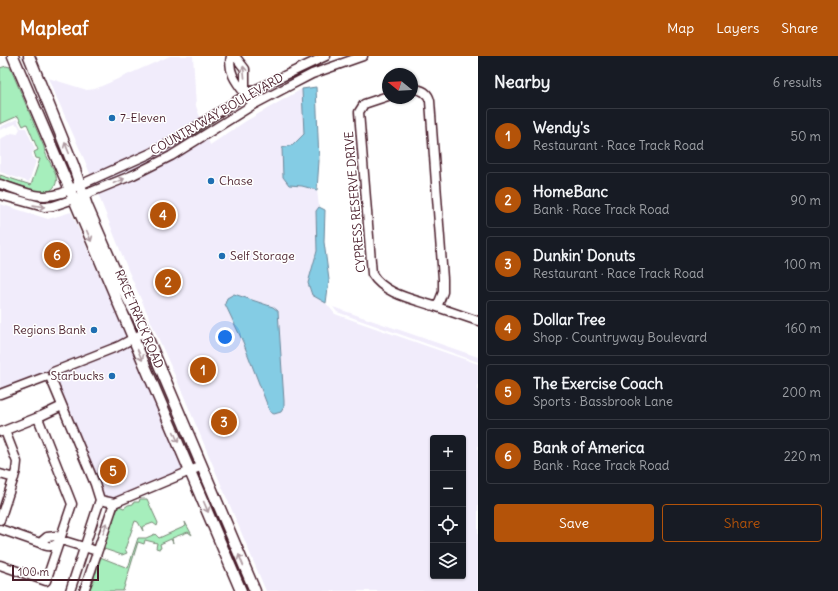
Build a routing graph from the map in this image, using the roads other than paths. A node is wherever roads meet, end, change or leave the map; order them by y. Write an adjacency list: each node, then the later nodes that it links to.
1 (13, 56): 10 (main road); 16 (main road, RACE TRACK ROAD)
2 (28, 56): 10 (main road, RACE TRACK ROAD)
3 (231, 56): 11 (street)
4 (235, 56): 11 (street, one-way to 4)
5 (347, 56): 8 (street)
6 (363, 56): 8 (street, COUNTRYWAY BOULEVARD)
7 (323, 57): 11 (street, COUNTRYWAY BOULEVARD); 13 (street)
8 (306, 78): 13 (street, COUNTRYWAY BOULEVARD)
9 (418, 90): 19 (street)
10 (44, 91): 16 (main road, RACE TRACK ROAD, one-way to 10)
11 (246, 93): 13 (street); 14 (street); 16 (street, COUNTRYWAY BOULEVARD)
12 (382, 98): 19 (street, CYPRESS RESERVE DRIVE)
13 (253, 105): 14 (street, COUNTRYWAY BOULEVARD)
14 (188, 146): 18 (street, COUNTRYWAY BOULEVARD, one-way to 14)
15 (0, 184): 16 (street, COUNTRYWAY BOULEVARD)
16 (75, 187): 18 (main road, RACE TRACK ROAD)
17 (0, 195): 18 (street, COUNTRYWAY BOULEVARD, one-way to 18)
18 (79, 198): 21 (main road, RACE TRACK ROAD); 22 (main road, RACE TRACK ROAD, one-way to 22)
19 (437, 307): 20 (street, CYPRESS RESERVE DRIVE)
20 (478, 321)
21 (145, 332): 22 (street); 28 (main road, RACE TRACK ROAD)
22 (133, 338): 23 (street); 29 (main road, RACE TRACK ROAD, one-way to 29)
23 (50, 376): 24 (street); 25 (street)
24 (0, 394)
25 (62, 406): 26 (street); 32 (street)
26 (38, 418): 27 (street); 36 (street)
27 (2, 432): 31 (street)
28 (202, 466): 29 (street); 43 (main road, RACE TRACK ROAD, one-way to 28)
29 (191, 471): 33 (street); 42 (main road, RACE TRACK ROAD, one-way to 42)
30 (0, 474): 31 (street)
31 (14, 478): 34 (street)
32 (100, 500): 33 (street); 37 (street)
33 (114, 503): 38 (street, one-way to 33)
34 (0, 520)
35 (0, 529): 36 (street)
36 (61, 540): 37 (street); 39 (street)
37 (85, 547): 38 (street); 40 (street)
38 (97, 551): 41 (street)
39 (0, 565)
40 (70, 591)
41 (84, 591)
42 (241, 591)
43 (255, 591)

